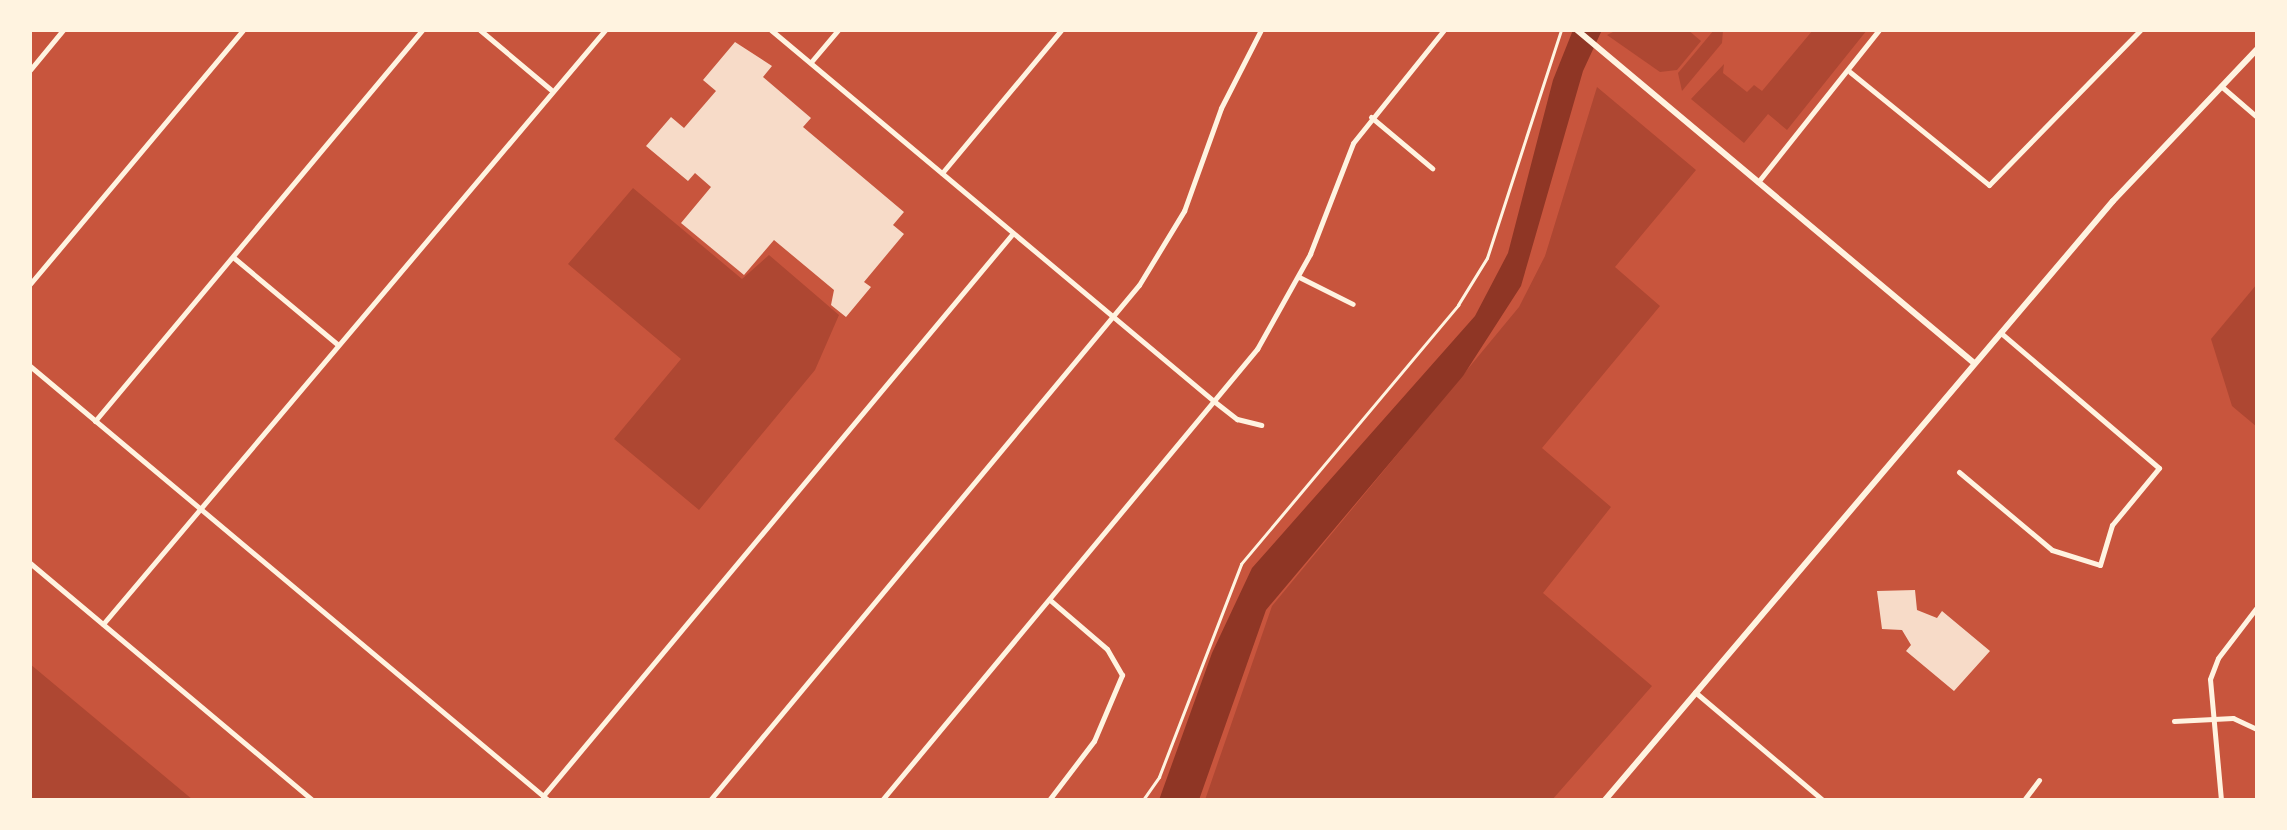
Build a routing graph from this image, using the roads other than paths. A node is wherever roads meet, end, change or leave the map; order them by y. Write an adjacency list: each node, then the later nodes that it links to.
1 (63, 30): 16 (street)
2 (243, 30): 28 (street)
3 (422, 30): 26 (street)
4 (480, 30): 19 (street)
5 (605, 30): 19 (street)
6 (771, 30): 15 (street)
7 (838, 30): 15 (street)
8 (1061, 30): 23 (street)
9 (1261, 30): 30 (street)
10 (1444, 30): 21 (street)
11 (1577, 30): 24 (main road)
12 (1880, 30): 17 (street)
13 (2140, 30): 17 (street)
14 (2257, 49): 18 (main road)
15 (810, 63): 23 (street)
16 (30, 70)
17 (1850, 72): 24 (street)
18 (2221, 86): 20 (street); 31 (main road)
19 (550, 89): 32 (street)
20 (2257, 117)
21 (1371, 118): 22 (street); 27 (street)
22 (1432, 168)
23 (942, 173): 25 (street)
24 (1758, 182): 33 (main road)
25 (1013, 233): 30 (street); 49 (street)
26 (232, 256): 32 (street); 36 (street)
27 (1299, 277): 29 (street); 35 (street)
28 (30, 284)
29 (1352, 304)
30 (1113, 317): 35 (street); 51 (street)
31 (2001, 333): 33 (main road); 38 (street)
32 (338, 344): 39 (street)
33 (1974, 363): 44 (main road)
34 (30, 366): 36 (street)
35 (1215, 402): 37 (street); 41 (street)
36 (96, 421): 39 (street)
37 (1260, 425)
38 (1959, 472)
39 (200, 508): 43 (street); 49 (street)
40 (30, 564): 43 (street)
41 (1050, 600): 52 (street); 53 (street)
42 (2257, 607): 45 (street)
43 (103, 624): 50 (street)
44 (1696, 692): 54 (main road); 55 (street)
45 (2212, 719): 46 (street); 47 (street); 57 (street)
46 (2174, 721)
47 (2257, 729)
48 (2039, 780): 56 (street)
49 (546, 798)
50 (312, 800)
51 (710, 800)
52 (882, 800)
53 (1050, 800)
54 (1605, 800)
55 (1824, 800)
56 (2024, 800)
57 (2220, 800)

